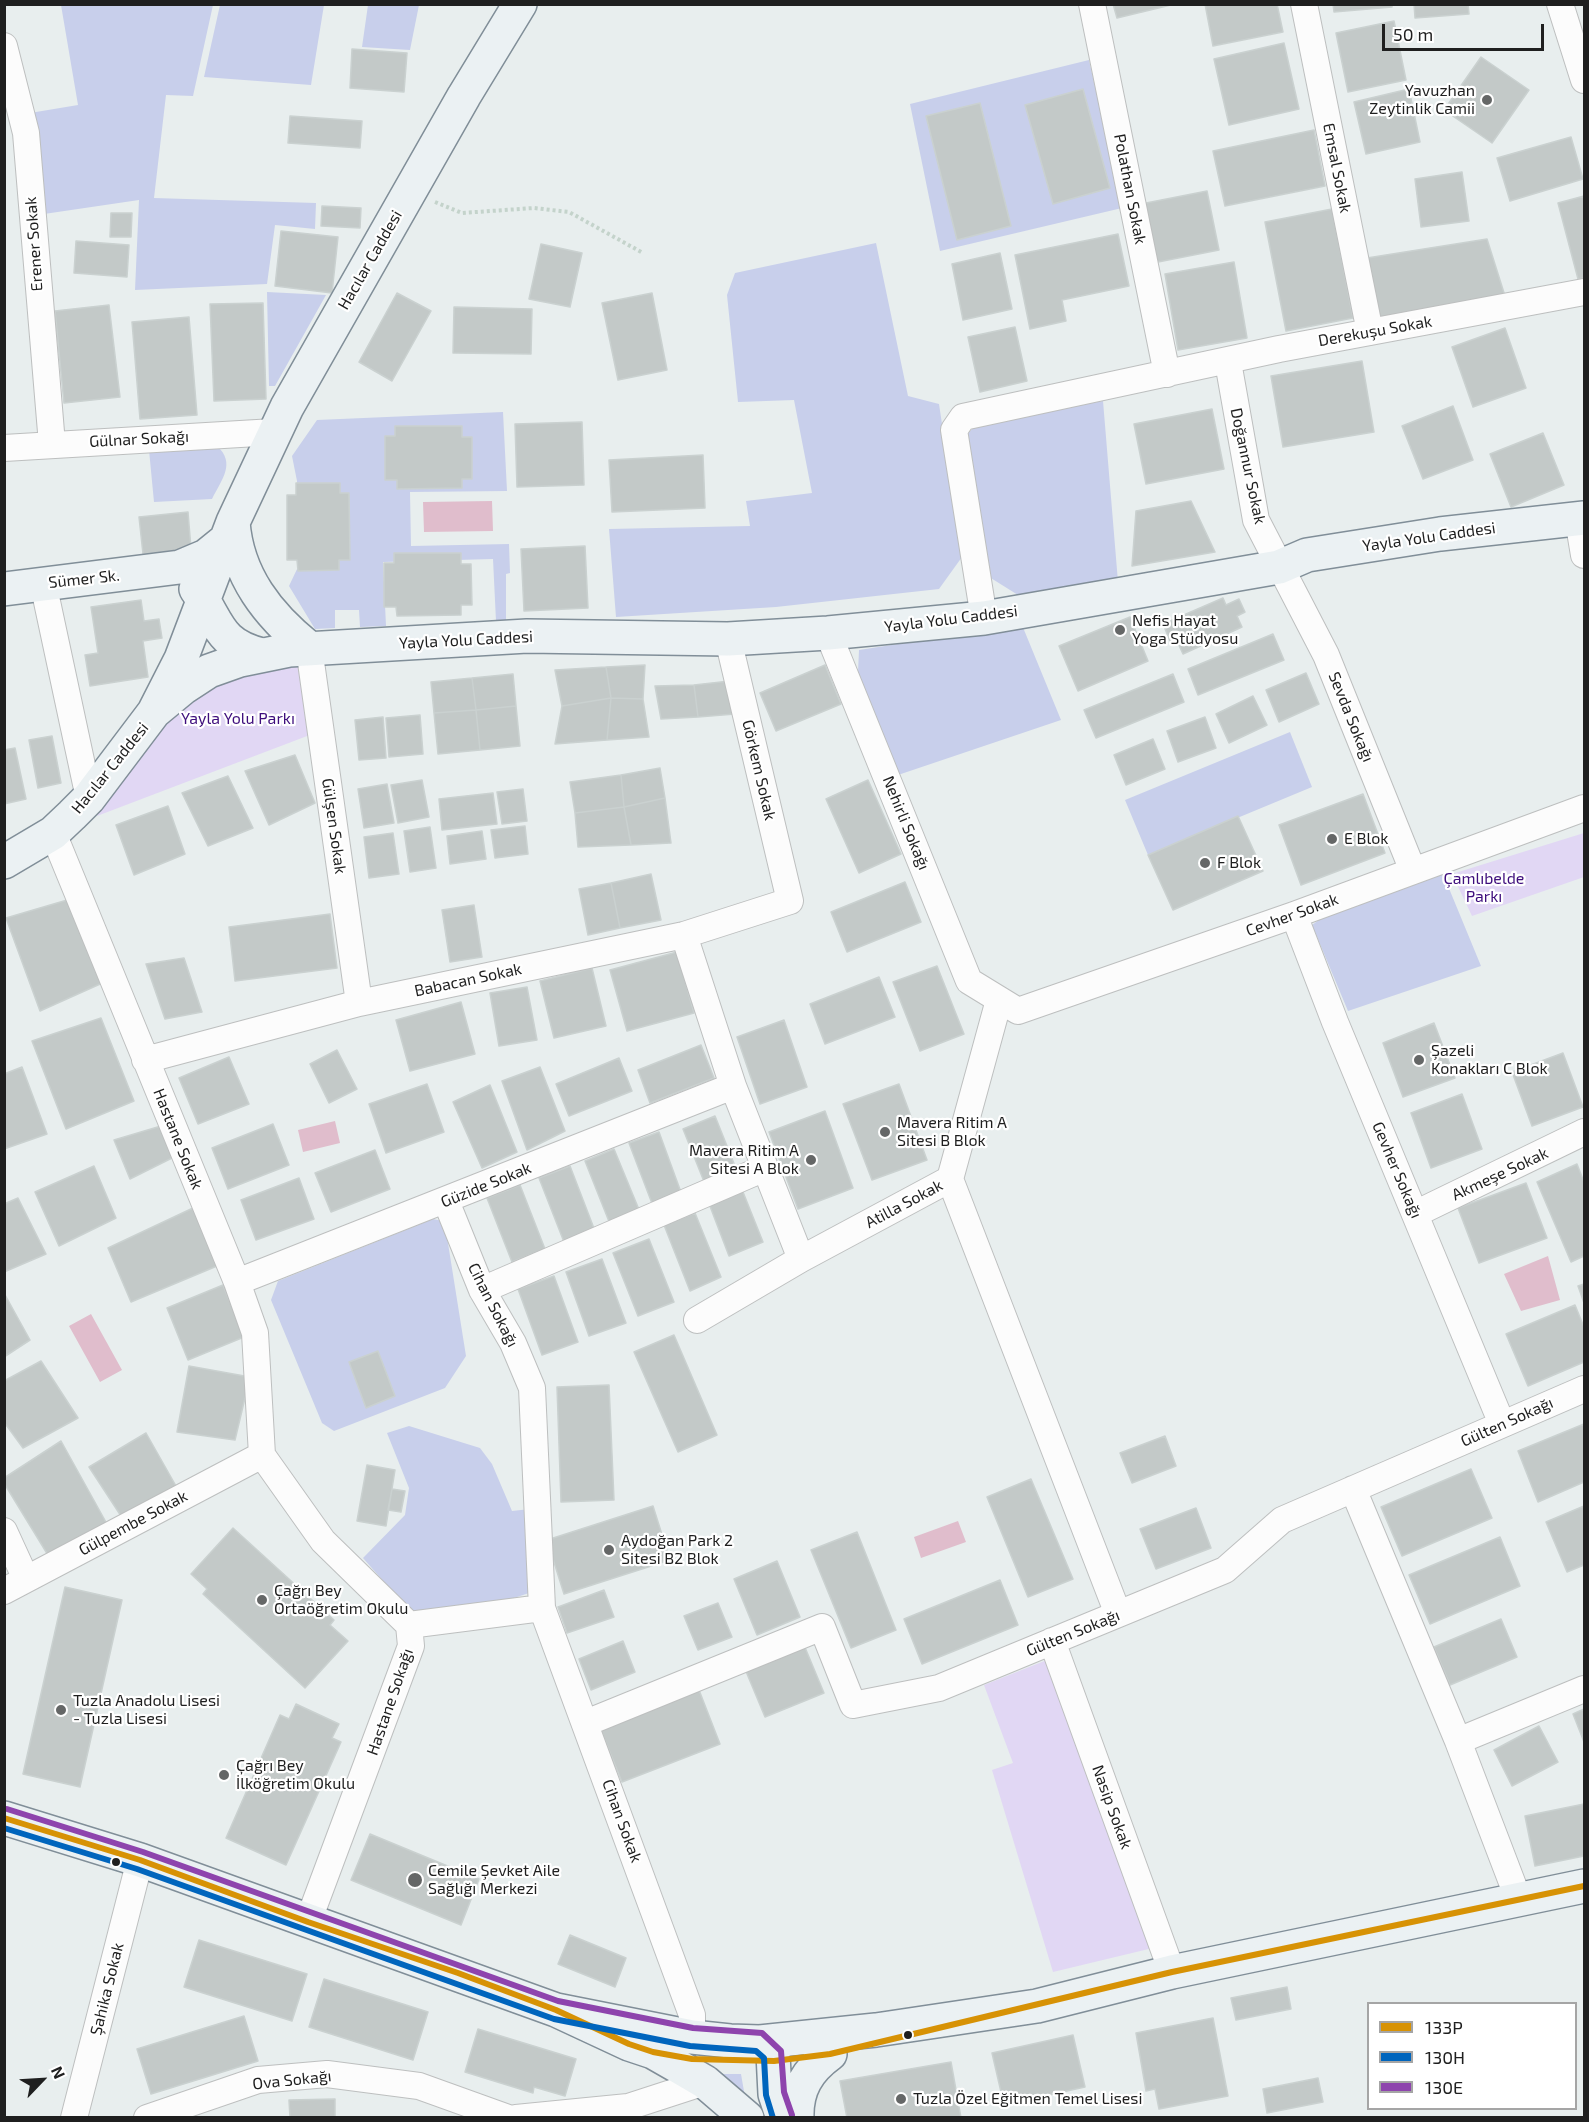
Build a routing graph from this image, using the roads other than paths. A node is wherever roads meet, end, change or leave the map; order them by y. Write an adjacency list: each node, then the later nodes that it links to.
1 (520, 4): 11 (street, Hacılar Caddesi)
2 (1092, 4): 10 (street, Polathan Sokak)
3 (1304, 4): 8 (street, Emsal Sokak)
4 (1568, 11): 6 (street)
5 (4, 46): 12 (street, Erener Sokak)
6 (1584, 80)
7 (1584, 292): 8 (street, Derekuşu Sokak)
8 (1370, 332): 9 (street, Derekuşu Sokak)
9 (1228, 362): 10 (street, Derekuşu Sokak); 17 (street, Doğannur Sokak)
10 (1167, 374): 22 (street, Derekuşu Sokak)
11 (274, 432): 12 (street, Gülnar Sokağı); 15 (street, Hacılar Caddesi)
12 (52, 444): 13 (street, Gülnar Sokağı)
13 (4, 448)
14 (1581, 518): 16 (street); 17 (street, Yayla Yolu Caddesi)
15 (230, 530): 18 (street, Sümer Sk.); 21 (street, Hacılar Caddesi); 23 (street)
16 (1584, 555)
17 (1279, 567): 22 (street, Yayla Yolu Caddesi); 33 (street, Sevda Sokağı)
18 (163, 570): 19 (street, Sümer Sk.); 21 (street)
19 (43, 583): 20 (street, Sümer Sk.); 29 (street)
20 (4, 589)
21 (201, 617): 23 (street); 27 (street); 28 (street, Hacılar Caddesi)
22 (984, 618): 24 (street, Yayla Yolu Caddesi)
23 (278, 622): 26 (street)
24 (828, 633): 25 (street, Yayla Yolu Caddesi); 37 (street, Nehirli Sokağı)
25 (728, 639): 26 (street, Yayla Yolu Caddesi); 34 (street, Görkem Sokak)
26 (309, 648): 27 (street, Yayla Yolu Caddesi); 38 (street, Gülşen Sokak)
27 (262, 655): 28 (street, Yayla Yolu Caddesi)
28 (154, 712): 29 (street, Hacılar Caddesi)
29 (89, 798): 31 (street, Hacılar Caddesi)
30 (1584, 808): 33 (street, Cevher Sokak)
31 (53, 833): 32 (street, Hacılar Caddesi); 39 (street, Hastane Sokak)
32 (4, 862)
33 (1413, 871): 35 (street, Cevher Sokak)
34 (790, 901): 36 (street, Babacan Sokak)
35 (1294, 915): 37 (street, Cevher Sokak); 45 (street, Gevher Sokağı)
36 (684, 935): 38 (street, Babacan Sokak); 40 (street)
37 (999, 1000): 43 (street, Atilla Sokak)
38 (359, 1003): 39 (street, Babacan Sokak)
39 (145, 1060): 47 (street, Hastane Sokak)
40 (733, 1086): 42 (street); 44 (street, Güzide Sokak)
41 (1582, 1141): 45 (street, Akmeşe Sokak)
42 (765, 1168): 46 (street); 48 (street)
43 (950, 1179): 46 (street, Atilla Sokak); 58 (street)
44 (446, 1201): 47 (street, Güzide Sokak); 48 (street, Cihan Sokağı)
45 (1415, 1214): 52 (street, Gevher Sokağı)
46 (801, 1259): 49 (street, Atilla Sokak)
47 (237, 1282): 53 (street, Hastane Sokak)
48 (482, 1290): 50 (street, Cihan Sokağı)
49 (697, 1320)
50 (527, 1375): 57 (street, Cihan Sokak)
51 (1584, 1389): 52 (street, Gülten Sokağı)
52 (1502, 1424): 54 (street, Gülten Sokağı)
53 (262, 1455): 56 (street, Gülpembe Sokak); 59 (street, Hastane Sokağı)
54 (1353, 1489): 58 (street, Gülten Sokağı); 63 (street)
55 (4, 1531): 56 (street)
56 (15, 1585)
57 (542, 1608): 59 (street); 62 (street, Cihan Sokak)
58 (1118, 1614): 60 (street, Gülten Sokağı)
59 (409, 1625): 68 (street, Hastane Sokağı)
60 (1052, 1641): 62 (street, Gülten Sokağı); 69 (street, Nasip Sokak)
61 (1584, 1689): 63 (street)
62 (586, 1723): 72 (street, Cihan Sokak)
63 (1458, 1741): 67 (street)
64 (4, 1818): 65 (street)
65 (140, 1860): 68 (street); 78 (street, Şahika Sokak)
66 (1584, 1886): 67 (street)
67 (1518, 1898): 69 (street)
68 (308, 1922): 71 (street)
69 (1172, 1972): 70 (street)
70 (1037, 2006): 74 (street); 75 (street)
71 (556, 2010): 72 (street); 73 (street)
72 (692, 2037): 74 (street)
73 (653, 2052): 74 (street); 76 (street)
74 (762, 2054): 75 (street); 83 (street); 84 (street)
75 (830, 2054): 85 (street)
76 (705, 2082): 81 (street); 82 (street)
77 (172, 2113): 79 (street, Ova Sokağı); 80 (street, Ova Sokağı)
78 (74, 2118)
79 (147, 2118)
80 (508, 2118)
81 (516, 2118)
82 (747, 2118)
83 (762, 2118)
84 (783, 2118)
85 (797, 2118)

